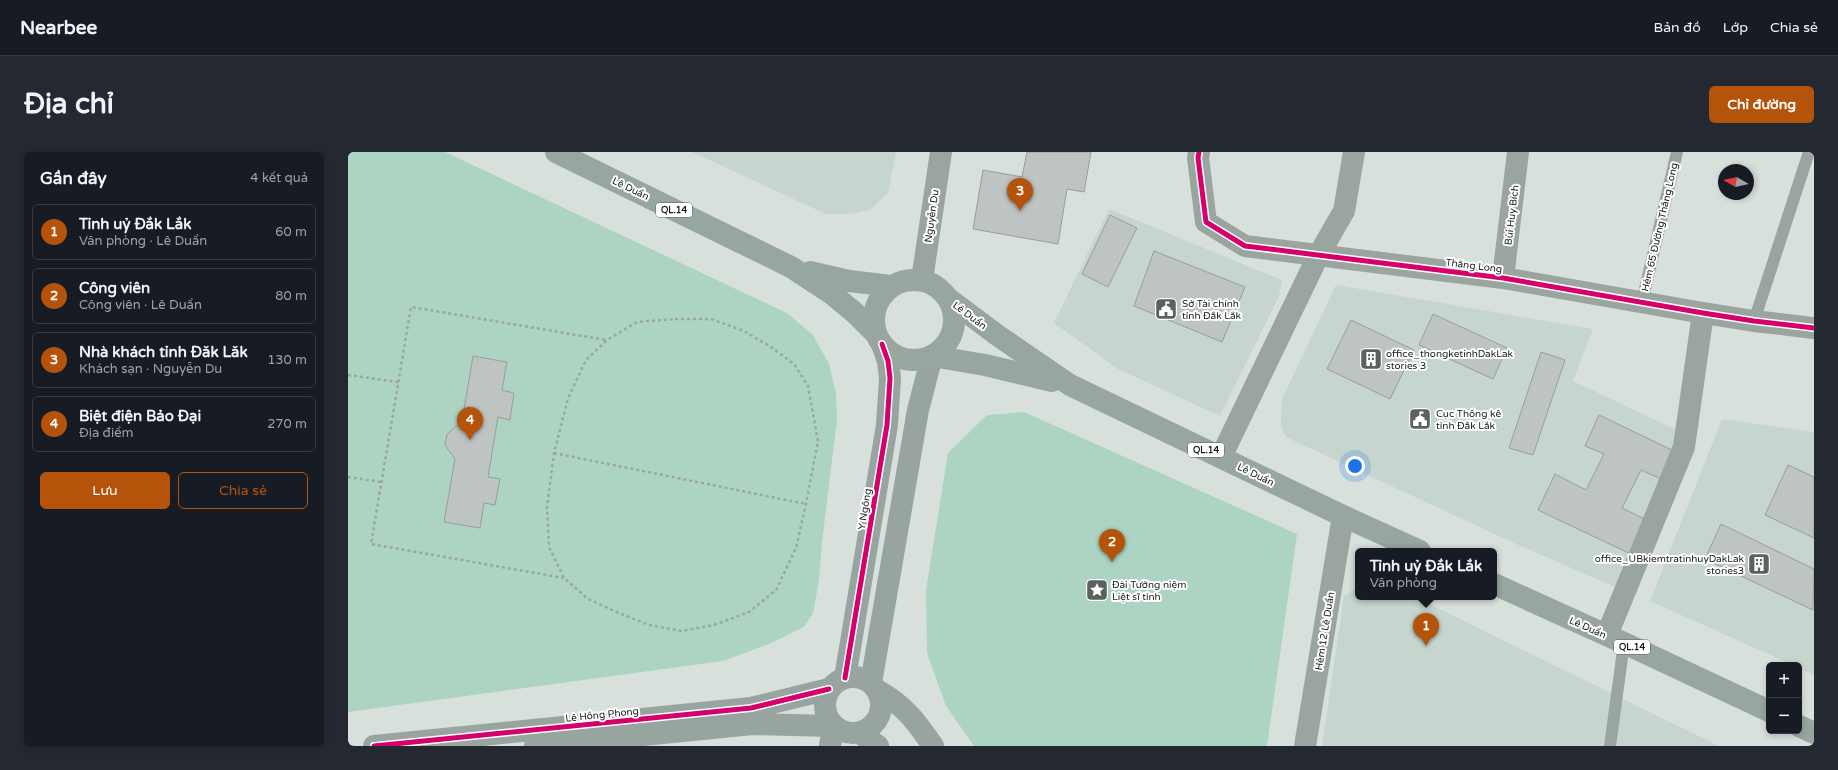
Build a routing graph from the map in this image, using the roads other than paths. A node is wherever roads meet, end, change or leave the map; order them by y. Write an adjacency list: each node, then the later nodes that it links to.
1 (556, 152): 9 (main road, Lê Duẩn / QL.14)
2 (941, 152): 11 (street, Nguyễn Du)
3 (1199, 152): 8 (street, Thăng Long)
4 (1354, 152): 8 (street)
5 (1518, 152): 10 (street, Bùi Huy Bích)
6 (1677, 152): 14 (lane, Hẻm 65 Đường Thăng Long)
7 (1809, 152): 16 (lane)
8 (1318, 256): 10 (street, Thăng Long); 21 (street)
9 (791, 267): 12 (main road, Lê Duẩn / QL.14); 18 (main road, Lê Duẩn / QL.14)
10 (1503, 278): 14 (street, Thăng Long)
11 (922, 280): 12 (main road); 13 (main road)
12 (891, 286): 18 (main road)
13 (948, 299): 19 (main road); 20 (main road, Lê Duẩn / QL.14)
14 (1642, 302): 15 (street, Thăng Long)
15 (1703, 313): 16 (street, Thăng Long); 27 (street)
16 (1754, 321): 17 (street, Thăng Long)
17 (1814, 328)
18 (879, 339): 19 (main road); 23 (street, Y Ngông)
19 (932, 356): 20 (main road, Lê Duẩn / QL.14); 24 (street)
20 (1070, 385): 21 (main road, Lê Duẩn / QL.14)
21 (1221, 457): 22 (main road, Lê Duẩn / QL.14)
22 (1343, 516): 25 (main road, Lê Duẩn / QL.14); 39 (street, Hẻm 12 Lê Duẩn)
23 (872, 517): 24 (street); 28 (street, Y Ngông)
24 (899, 520): 29 (street)
25 (1413, 548)
26 (1497, 585): 27 (main road, Lê Duẩn / QL.14)
27 (1616, 639): 30 (main road, Lê Duẩn / QL.14); 40 (lane)
28 (837, 683): 29 (street); 33 (street); 35 (street, Lê Hồng Phong)
29 (874, 686): 34 (street); 38 (street)
30 (1766, 710)
31 (1802, 727): 32 (main road)
32 (1814, 733)
33 (831, 736): 34 (street); 36 (street)
34 (858, 740): 37 (street)
35 (374, 746)
36 (536, 746)
37 (878, 746)
38 (933, 746)
39 (1305, 746)
40 (1610, 746)

